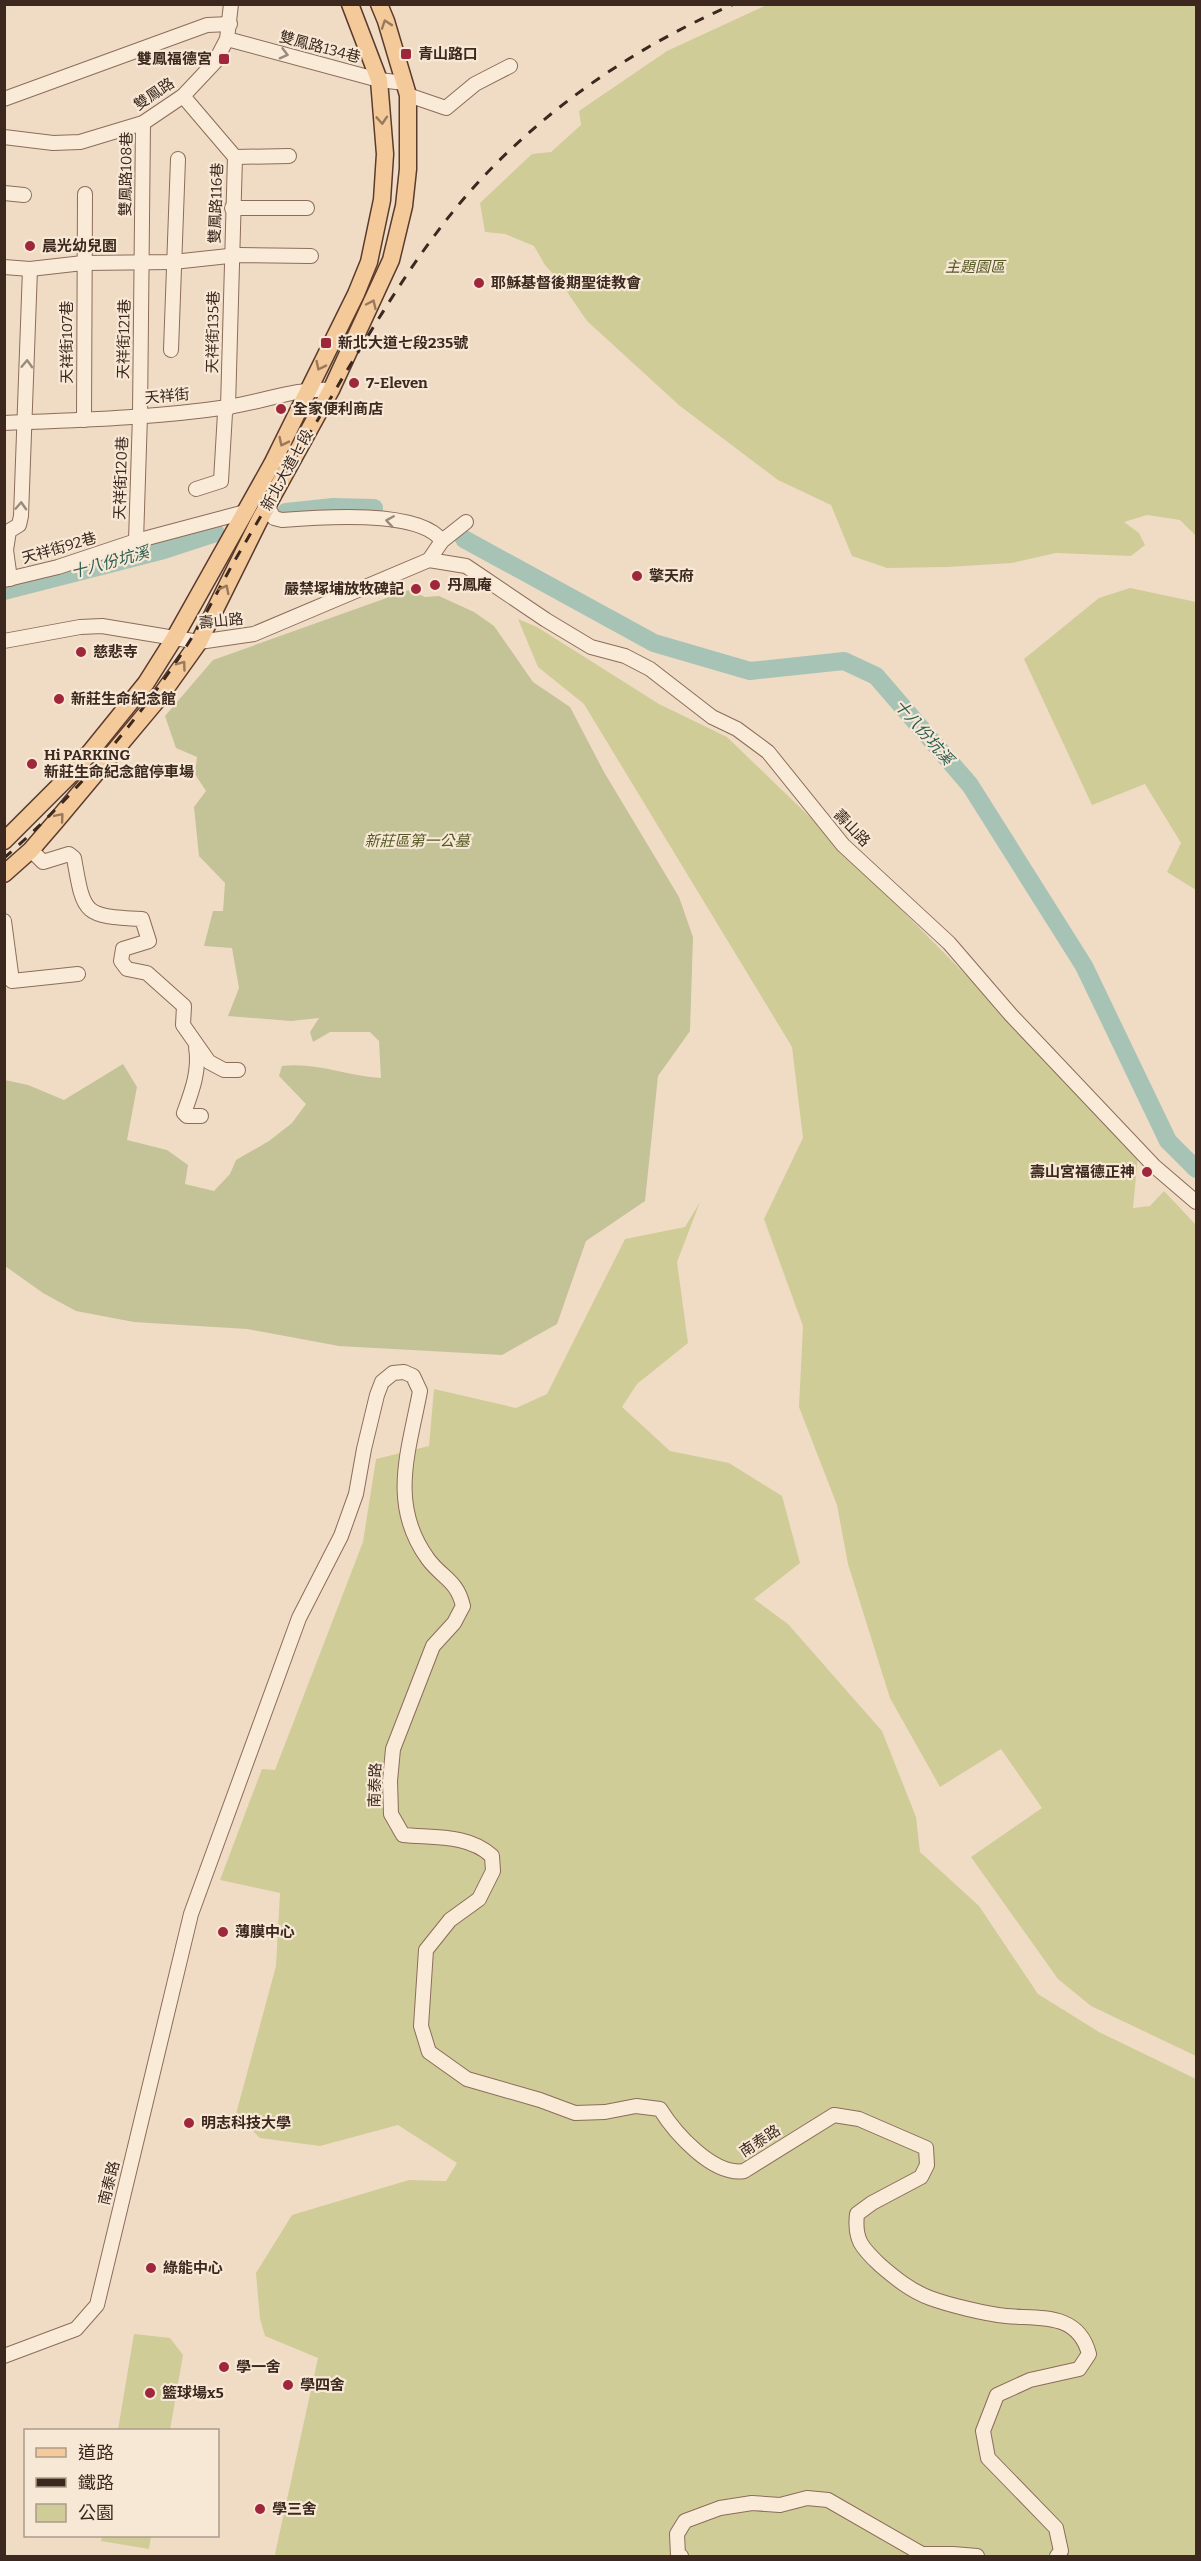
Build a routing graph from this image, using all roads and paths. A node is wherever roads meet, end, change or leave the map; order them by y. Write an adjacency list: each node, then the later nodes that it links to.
1 (231, 4): 4 (street, 雙鳳路)
2 (350, 4): 7 (main road, 新北大道七段)
3 (379, 4): 8 (main road, 新北大道七段, one-way to 3)
4 (230, 24): 5 (street, 雙鳳路); 10 (street)
5 (228, 39): 7 (street, 雙鳳路134巷, one-way to 7); 9 (street, 雙鳳路)
6 (510, 66): 8 (street, 雙鳳路134巷)
7 (379, 80): 8 (street, 雙鳳路134巷); 29 (main road, 新北大道七段, one-way to 29)
8 (406, 89): 30 (main road, 新北大道七段, one-way to 8)
9 (183, 96): 11 (street, 雙鳳路); 14 (street, 雙鳳路116巷)
10 (4, 99)
11 (142, 123): 12 (street, 雙鳳路); 23 (street, 雙鳳路108巷)
12 (4, 137)
13 (289, 156): 14 (street)
14 (235, 157): 19 (street, 雙鳳路116巷)
15 (178, 159): 24 (street)
16 (4, 193): 18 (street)
17 (85, 194): 25 (street, 天祥街107巷)
18 (24, 195)
19 (232, 208): 20 (street); 22 (street, 雙鳳路116巷)
20 (307, 208)
21 (311, 256): 22 (street)
22 (230, 258): 24 (street); 31 (street, 天祥街135巷)
23 (141, 262): 24 (street); 25 (street); 32 (street, 天祥街121巷)
24 (173, 262): 28 (street)
25 (83, 264): 27 (street); 33 (street, 天祥街107巷)
26 (4, 267): 27 (street)
27 (30, 269): 34 (street, 天祥街92巷, one-way to 27)
28 (171, 350)
29 (309, 389): 30 (street, 天祥街); 31 (street, 天祥街); 38 (main road, 新北大道七段, one-way to 38)
30 (330, 390): 37 (main road, 新北大道七段)
31 (228, 407): 32 (street, 天祥街); 36 (street, 天祥街135巷)
32 (140, 416): 33 (street, 天祥街); 42 (street, 天祥街120巷)
33 (84, 420): 34 (street, 天祥街)
34 (26, 422): 35 (street, 天祥街); 40 (street, 天祥街92巷, one-way to 34)
35 (4, 423)
36 (196, 489)
37 (269, 504): 41 (street, one-way to 37); 47 (main road, 新北大道七段, one-way to 37)
38 (245, 512): 42 (street, 天祥街92巷); 45 (main road, 新北大道七段)
39 (466, 522): 41 (street)
40 (7, 531): 44 (street, 天祥街92巷)
41 (442, 541): 43 (street)
42 (136, 542): 44 (street, 天祥街92巷)
43 (429, 560): 47 (street, 壽山路); 56 (street, 壽山路)
44 (7, 579)
45 (175, 637): 46 (street, 壽山路); 47 (street, 壽山路); 48 (main road, 新北大道七段)
46 (4, 641)
47 (199, 642): 49 (main road, 新北大道七段, one-way to 47)
48 (4, 841)
49 (31, 850): 50 (main road, 新北大道七段); 53 (street)
50 (4, 874)
51 (4, 921): 52 (street)
52 (78, 975)
53 (195, 1042): 54 (street); 55 (street)
54 (238, 1070)
55 (201, 1116)
56 (1197, 1202)
57 (4, 2356): 60 (street, 南泰路)
58 (681, 2556): 59 (street)
59 (977, 2556)
60 (1057, 2556)

